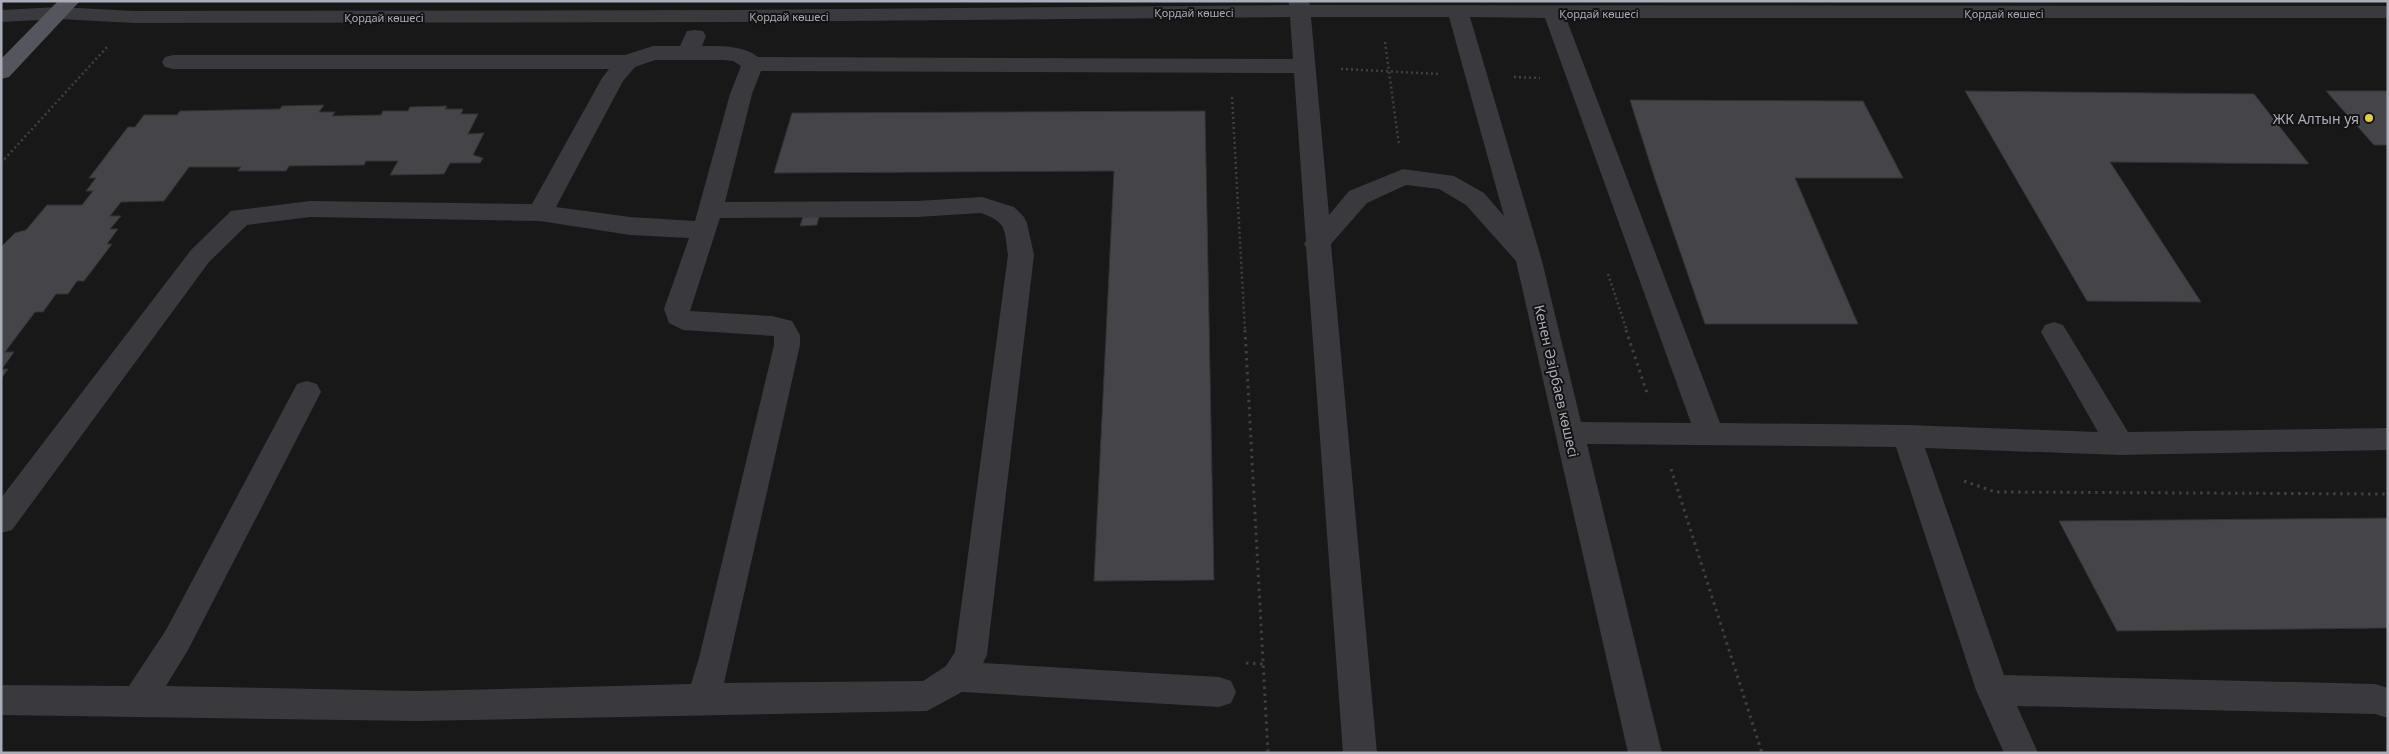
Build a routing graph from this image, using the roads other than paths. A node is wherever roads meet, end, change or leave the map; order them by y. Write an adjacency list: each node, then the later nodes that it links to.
1 (1299, 6): 5 (street, Қордай көшесі); 7 (street, Қордай көшесі); 15 (street)
2 (64, 7): 4 (street, Қордай көшесі); 9 (street, Қордай көшесі); 16 (main road)
3 (1965, 7): 6 (street, Қордай көшесі); 8 (street, Қордай көшесі)
4 (204, 9): 10 (street, Қордай көшесі)
5 (741, 9): 10 (street, Қордай көшесі)
6 (2388, 12)
7 (1458, 13): 8 (street, Қордай көшесі); 20 (street, Кенен Әзірбаев көшесі)
8 (1554, 13): 24 (street)
9 (1, 16)
10 (703, 16): 11 (street)
11 (689, 53): 13 (street); 14 (street)
12 (173, 62): 13 (street)
13 (627, 62): 17 (street)
14 (753, 64): 15 (street); 18 (street)
15 (1303, 66): 19 (street)
16 (1, 72)
17 (540, 213): 18 (street); 28 (street)
18 (707, 220): 29 (street); 32 (street)
19 (1317, 244): 20 (street); 36 (street)
20 (1529, 261): 23 (street, Кенен Әзірбаев көшесі)
21 (2054, 332): 27 (street)
22 (307, 392): 34 (street)
23 (1569, 433): 24 (street); 37 (street, Кенен Әзірбаев көшесі)
24 (1710, 435): 25 (street)
25 (1907, 436): 27 (street); 30 (street)
26 (2388, 439): 27 (street)
27 (2120, 444)
28 (1, 521)
29 (958, 677): 31 (street); 32 (street)
30 (1993, 690): 35 (street); 38 (street)
31 (1219, 692)
32 (703, 698): 34 (street)
33 (1, 700): 34 (street)
34 (138, 701)
35 (2388, 703)
36 (1360, 753)
37 (1645, 753)
38 (2021, 753)

